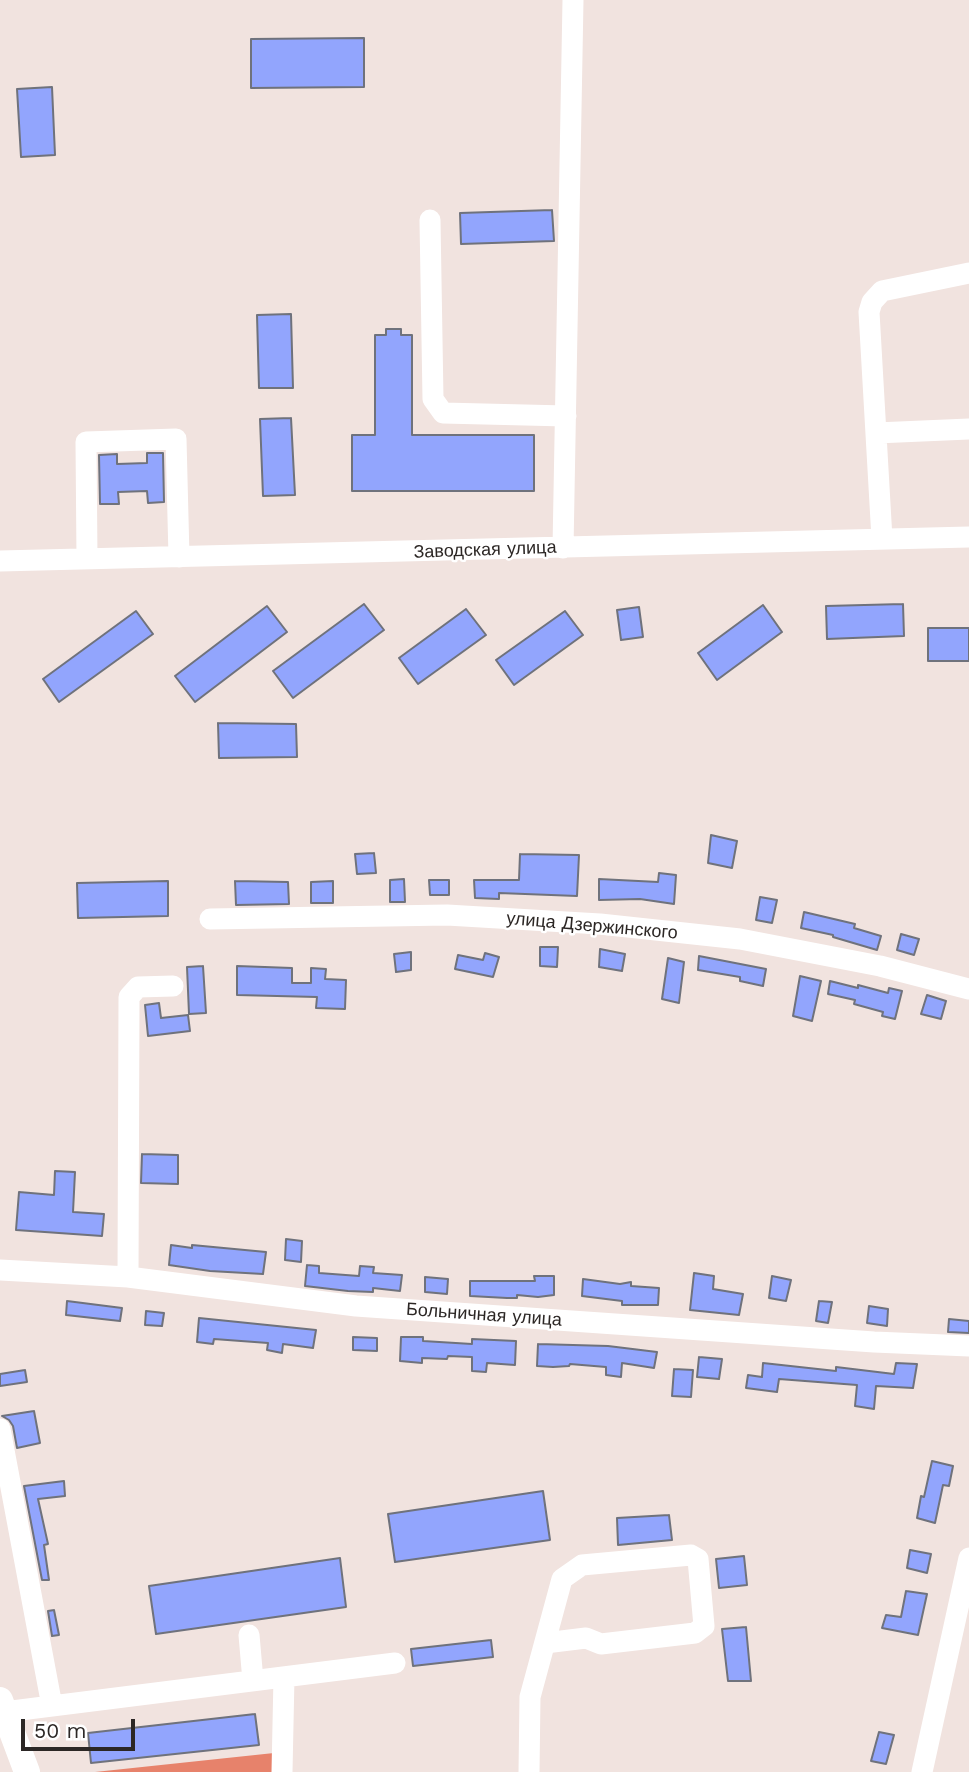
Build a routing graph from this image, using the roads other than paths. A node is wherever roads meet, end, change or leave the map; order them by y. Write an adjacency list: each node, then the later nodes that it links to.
1 (573, 0): 4 (street)
2 (430, 220): 4 (street)
3 (969, 273): 6 (street)
4 (566, 416): 9 (street)
5 (969, 429): 6 (street)
6 (876, 433): 8 (street)
7 (969, 537): 8 (street, Заводская улица)
8 (882, 539): 9 (street, Заводская улица)
9 (563, 548): 10 (street, Заводская улица)
10 (179, 557): 11 (street, Заводская улица); 11 (street)
11 (87, 559): 12 (street, Заводская улица)
12 (0, 561)
13 (210, 919): 15 (street, улица Дзержинского)
14 (173, 986): 17 (street)
15 (969, 989)
16 (0, 1270): 17 (street, Больничная улица)
17 (128, 1277): 18 (street, Больничная улица)
18 (969, 1346)
19 (0, 1429): 27 (street)
20 (969, 1558): 31 (street)
21 (249, 1635): 25 (street)
22 (545, 1643): 22 (street); 30 (street)
23 (395, 1663): 24 (street)
24 (284, 1676): 25 (street); 29 (street)
25 (253, 1681): 27 (street)
26 (2, 1706): 27 (street); 28 (main road)
27 (52, 1706)
28 (27, 1772)
29 (282, 1772)
30 (528, 1772)
31 (922, 1772)

